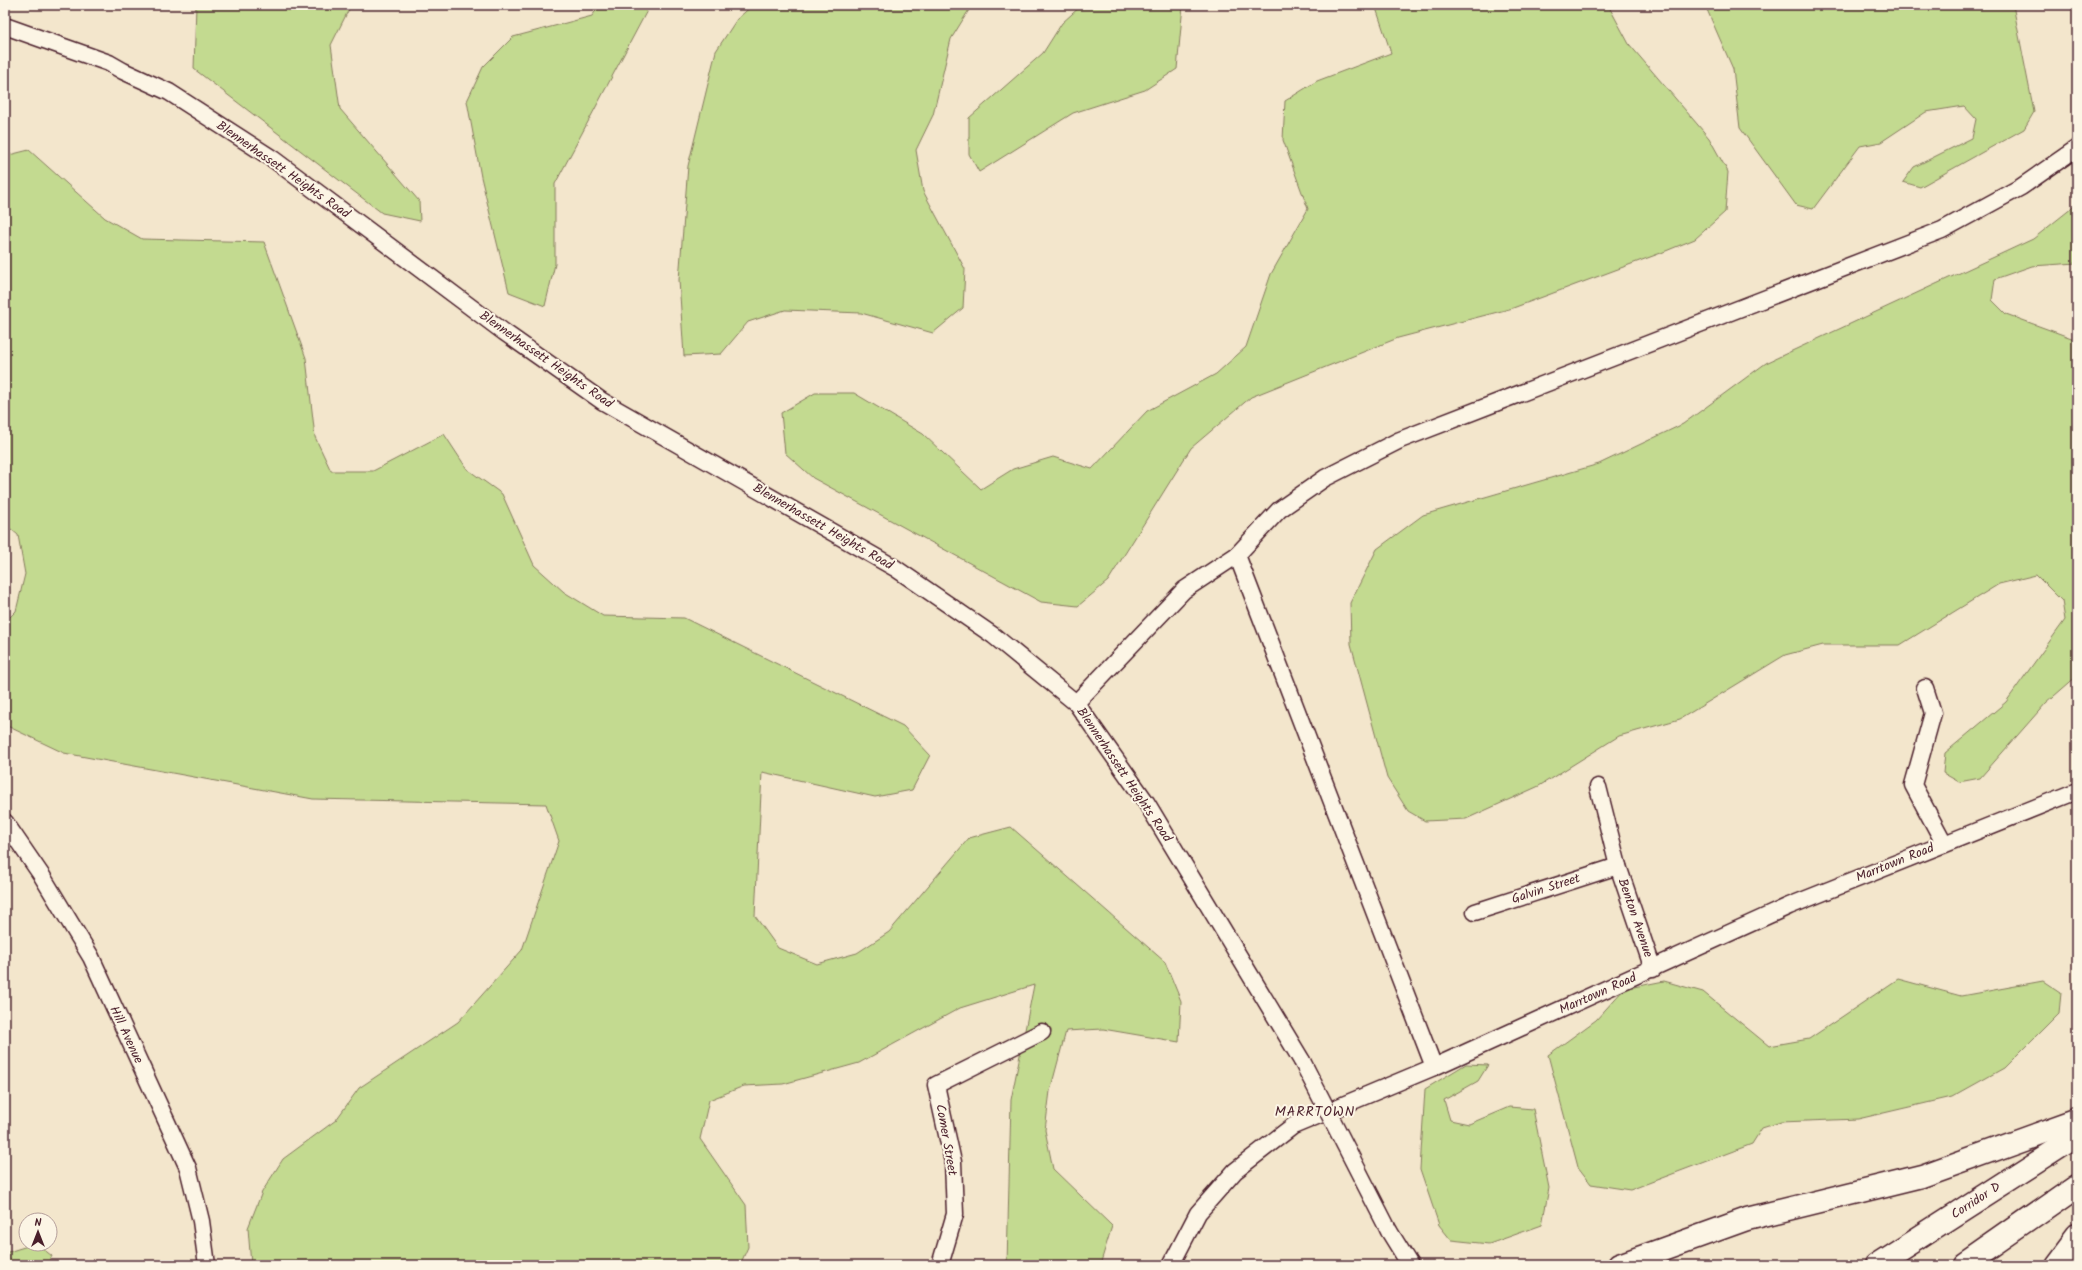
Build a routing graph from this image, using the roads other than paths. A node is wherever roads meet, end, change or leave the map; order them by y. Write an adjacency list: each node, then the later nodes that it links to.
1 (5, 26): 5 (street, Blennerhassett Heights Road)
2 (2077, 148): 3 (street)
3 (1237, 555): 5 (street); 14 (street)
4 (1925, 688): 9 (street)
5 (1076, 704): 22 (street, Blennerhassett Heights Road, bridge)
6 (1598, 787): 10 (street, Benton Avenue)
7 (2077, 791): 9 (street, Marrtown Road)
8 (5, 822): 19 (street, Hill Avenue)
9 (1944, 843): 12 (street, Marrtown Road)
10 (1618, 866): 11 (street, Galvin Street); 12 (street, Benton Avenue)
11 (1475, 912)
12 (1653, 969): 14 (street, Marrtown Road)
13 (1042, 1032): 20 (street, Comer Street)
14 (1434, 1067): 21 (street, Marrtown Road)
15 (2077, 1120): 23 (highway)
16 (2077, 1136): 24 (highway, Corridor D)
17 (2077, 1186): 25 (highway)
18 (2077, 1237): 26 (highway)
19 (207, 1265)
20 (940, 1265)
21 (1171, 1265)
22 (1410, 1265)
23 (1619, 1265)
24 (1876, 1265)
25 (1964, 1265)
26 (2056, 1265)

